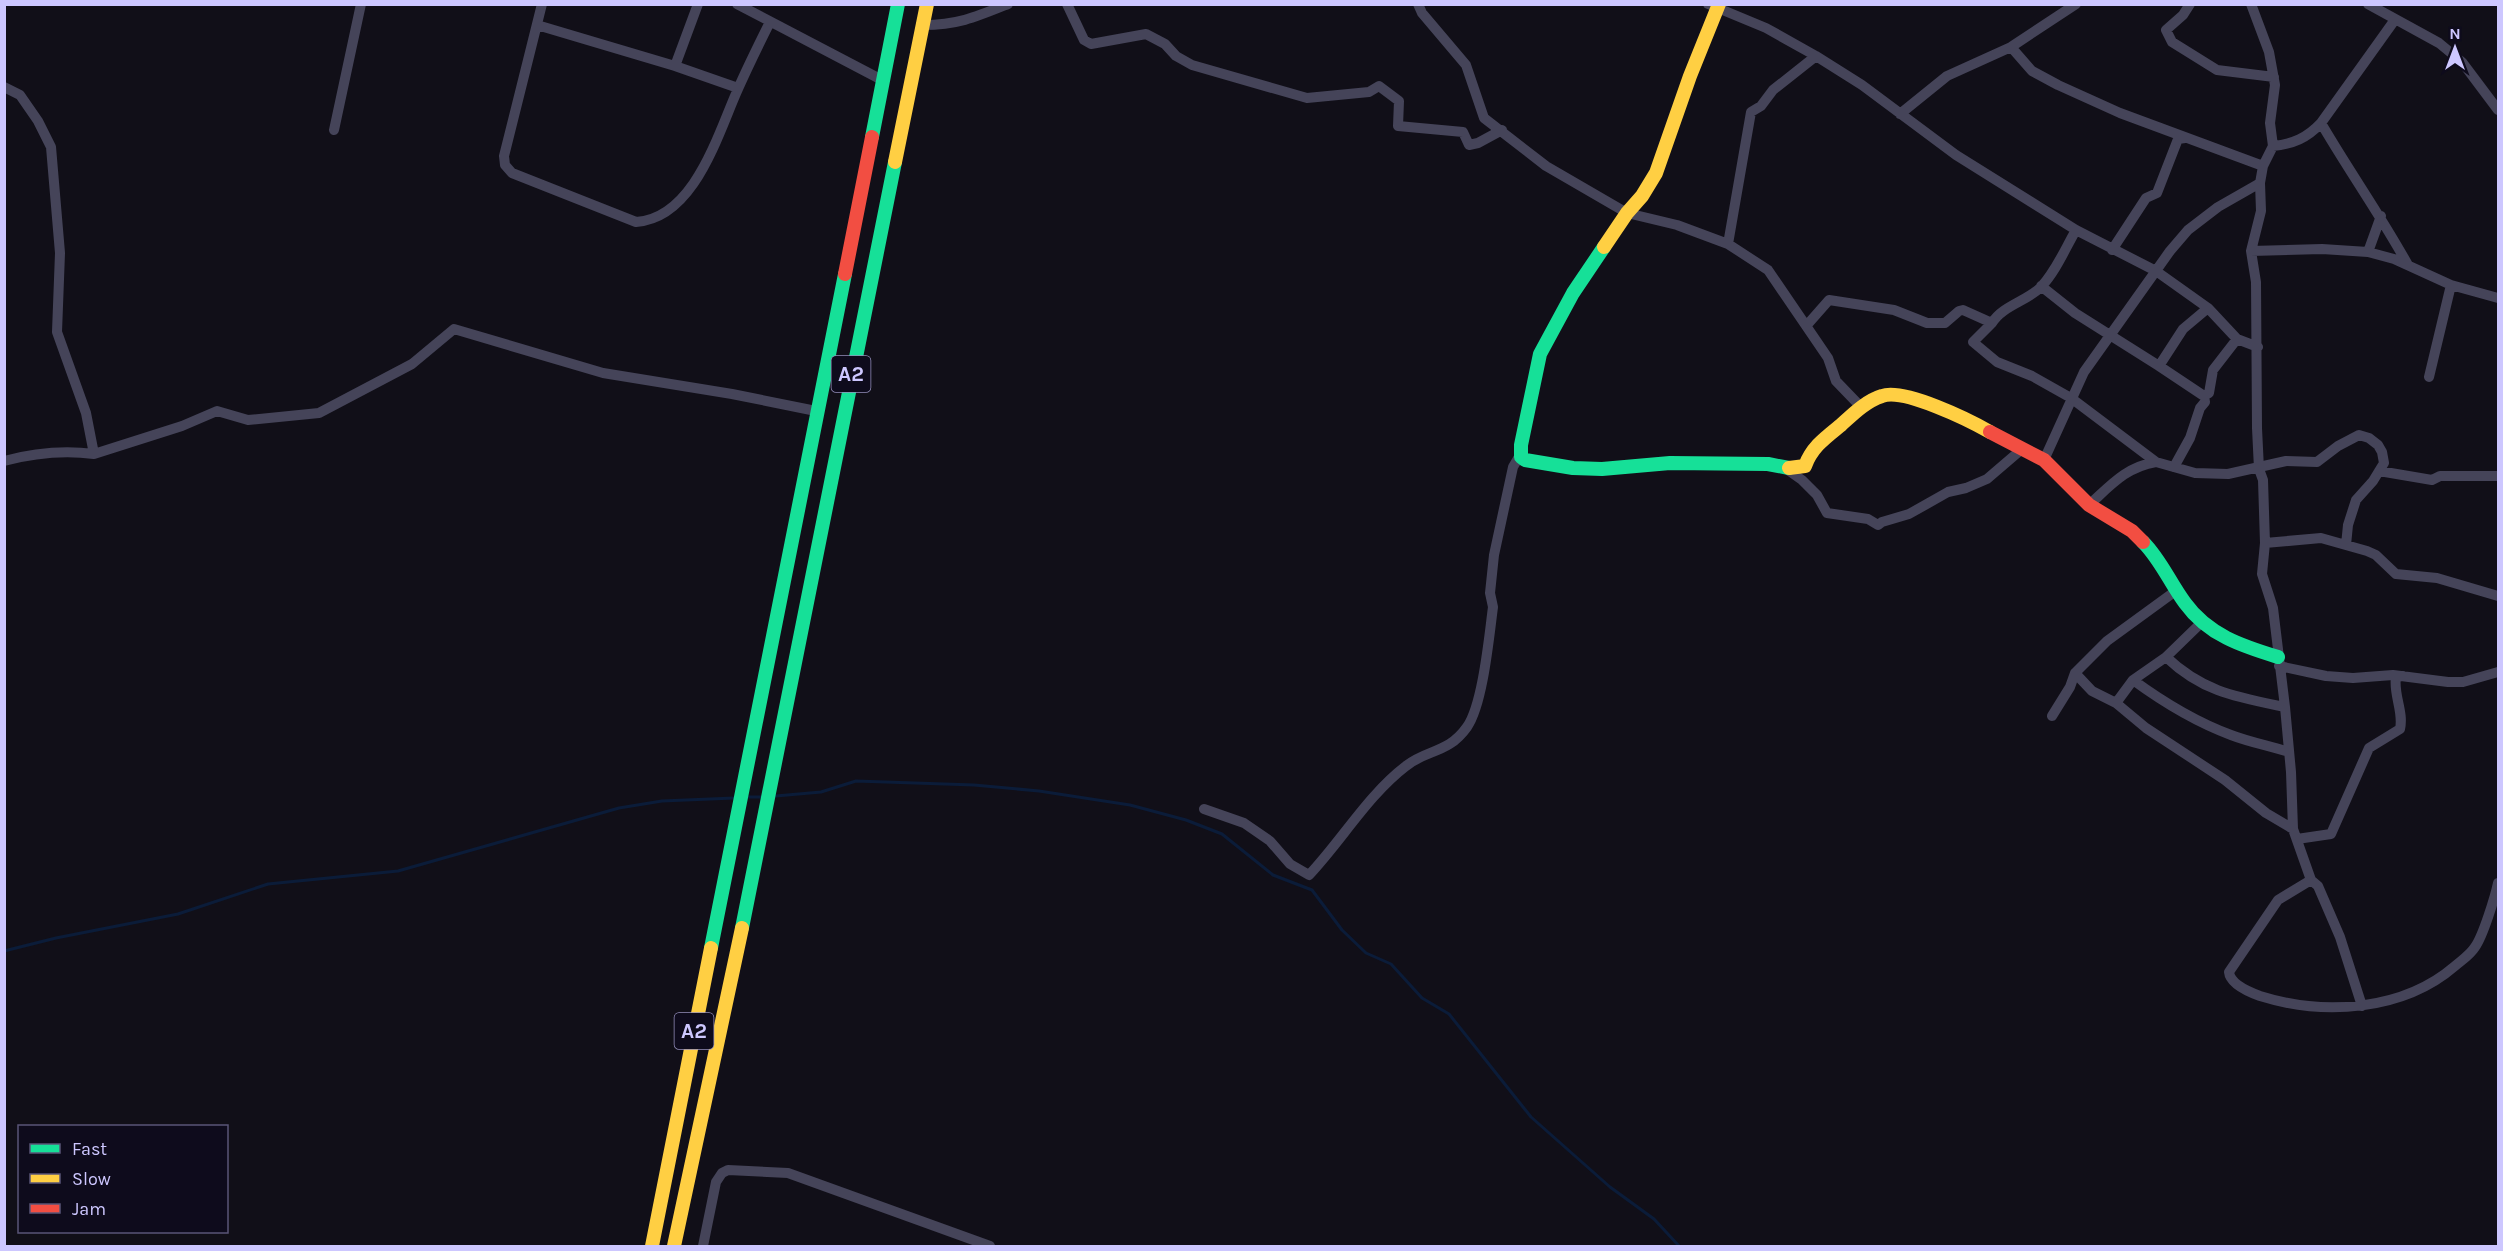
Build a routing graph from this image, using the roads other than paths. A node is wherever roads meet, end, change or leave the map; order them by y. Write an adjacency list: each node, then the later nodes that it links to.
1 (361, 4): 29 (street)
2 (542, 4): 17 (street)
3 (698, 4): 21 (street)
4 (737, 4): 16 (street)
5 (898, 4): 23 (main road, A2)
6 (927, 4): 18 (main road, A2)
7 (1008, 4): 18 (street)
8 (1067, 4): 30 (street)
9 (1418, 4): 30 (street)
10 (2076, 4): 19 (street)
11 (2190, 4): 22 (street)
12 (2251, 4): 22 (street)
13 (2368, 4): 15 (street)
14 (1714, 6): 20 (street); 35 (main road)
15 (2394, 21): 26 (street); 28 (street)
16 (770, 22): 23 (street); 25 (street)
17 (537, 25): 21 (street); 25 (street)
18 (922, 25): 93 (main road, A2)
19 (2011, 47): 27 (street); 31 (street)
20 (1816, 56): 27 (street); 38 (street)
21 (675, 66): 25 (street)
22 (2274, 77): 32 (street)
23 (882, 80): 58 (main road, A2)
24 (4, 87): 60 (street)
25 (738, 88)
26 (2499, 110)
27 (1900, 114): 37 (street)
28 (2321, 123): 32 (street); 36 (street)
29 (334, 130)
30 (1502, 130): 35 (street)
31 (2185, 138): 33 (street); 39 (street)
32 (2272, 146): 33 (street)
33 (2263, 166): 34 (street)
34 (2260, 183): 40 (street); 43 (street)
35 (1627, 213): 38 (street); 61 (main road)
36 (2381, 216): 41 (street); 42 (street)
37 (2076, 230): 39 (street); 45 (street)
38 (1728, 244): 48 (street)
39 (2112, 250): 43 (street)
40 (2251, 251): 41 (street); 52 (street)
41 (2368, 252): 42 (street)
42 (2408, 265): 44 (street)
43 (2156, 271): 47 (street); 50 (street)
44 (2451, 285): 46 (street); 54 (street)
45 (2041, 286): 49 (street); 50 (street)
46 (2499, 298)
47 (2208, 308): 51 (street); 53 (street)
48 (1803, 322): 49 (street); 57 (street)
49 (1992, 323): 56 (street)
50 (2109, 335): 53 (street); 56 (street)
51 (2237, 339): 52 (street); 55 (street)
52 (2258, 347): 67 (street)
53 (2159, 366): 55 (street)
54 (2429, 376)
55 (2204, 396): 65 (street)
56 (2071, 398): 62 (street); 64 (street)
57 (1861, 407): 59 (main road); 66 (main road)
58 (816, 411): 60 (street); 92 (main road, A2)
59 (2022, 449): 62 (main road); 66 (street)
60 (94, 454): 63 (street)
61 (1520, 455): 66 (main road); 86 (street)
62 (2044, 460): 70 (main road)
63 (4, 461)
64 (2156, 462): 65 (street); 70 (street)
65 (2174, 467): 67 (street)
66 (1785, 468)
67 (2259, 469): 68 (street); 71 (street)
68 (2379, 471): 69 (street); 72 (street)
69 (2499, 476)
70 (2089, 505): 73 (main road)
71 (2265, 543): 72 (street); 77 (street)
72 (2346, 545): 74 (street)
73 (2176, 590): 75 (main road); 79 (street)
74 (2499, 596)
75 (2201, 623): 76 (street); 77 (main road)
76 (2166, 657): 81 (street); 83 (street)
77 (2279, 662): 80 (street); 83 (street)
78 (2499, 672): 80 (street)
79 (2075, 673): 82 (street); 84 (street)
80 (2403, 676): 87 (street)
81 (2133, 680): 82 (street); 85 (street)
82 (2116, 703): 87 (street)
83 (2285, 706): 85 (street)
84 (2052, 717)
85 (2289, 752): 87 (street)
86 (1204, 809)
87 (2295, 834): 88 (street)
88 (2311, 880): 90 (street); 90 (street)
89 (2499, 883): 90 (street)
90 (2362, 1006)
91 (984, 1245): 94 (street)
92 (652, 1246)
93 (674, 1246)
94 (703, 1246)

